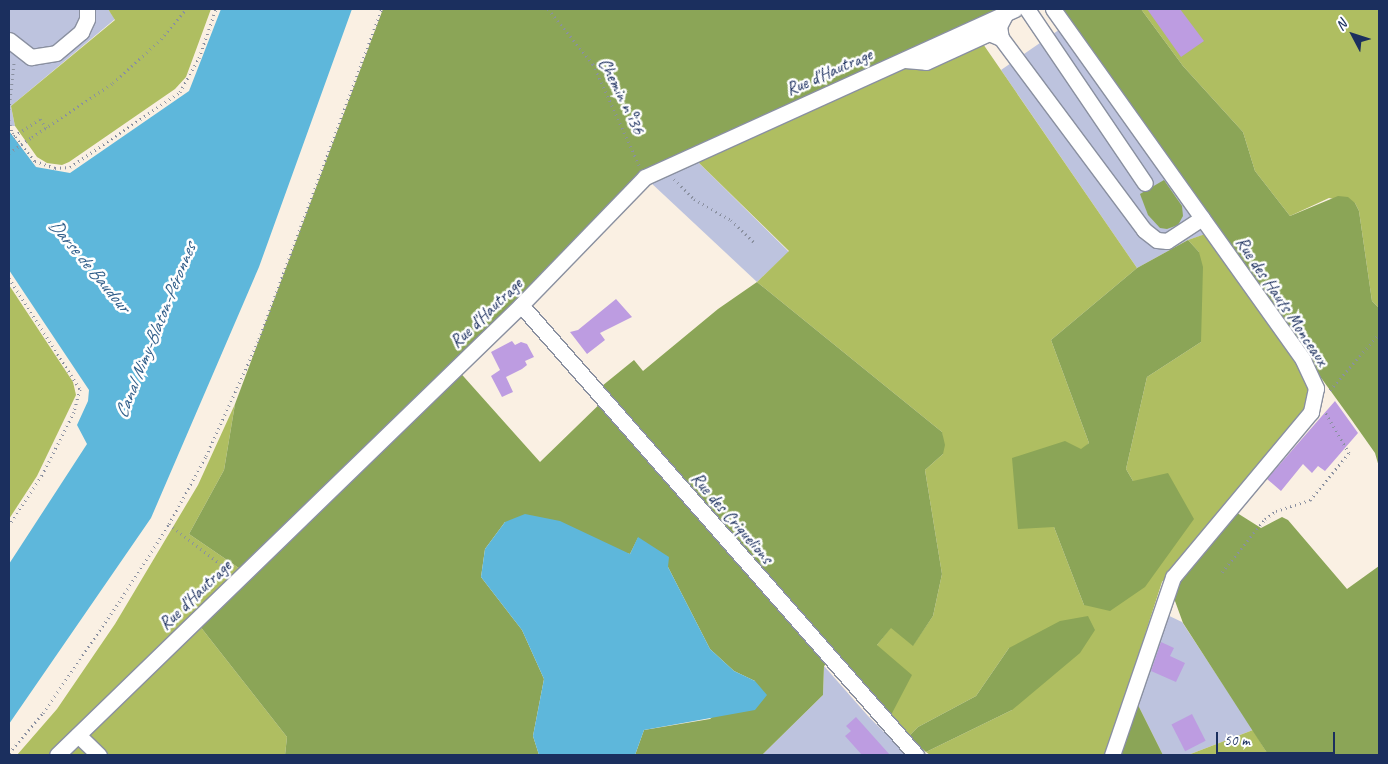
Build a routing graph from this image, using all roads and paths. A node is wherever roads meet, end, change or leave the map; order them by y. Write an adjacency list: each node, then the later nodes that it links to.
1 (87, 9): 10 (street)
2 (186, 9): 14 (path)
3 (216, 9): 15 (path)
4 (382, 9): 26 (path)
5 (548, 9): 18 (path, Chemin n°i36)
6 (1027, 9): 19 (street)
7 (1053, 9): 20 (street, Rue des Hauts Monceaux)
8 (1010, 11): 9 (street); 11 (street, Rue d'Hautrage)
9 (1001, 38): 11 (street); 20 (street)
10 (9, 41): 12 (path)
11 (903, 60): 17 (street, Rue d'Hautrage)
12 (9, 109)
13 (9, 120): 15 (path)
14 (46, 128): 15 (path); 16 (path, bridge)
15 (14, 136)
16 (9, 154)
17 (663, 167): 18 (street, Rue d'Hautrage); 21 (path)
18 (644, 177): 23 (street, Rue d'Hautrage)
19 (1145, 183)
20 (1202, 218): 25 (street, Rue des Hauts Monceaux)
21 (755, 243)
22 (9, 278): 27 (path)
23 (522, 305): 30 (street, Rue d'Hautrage); 34 (street, Rue des Criquelions)
24 (1379, 334): 25 (path)
25 (1316, 398): 29 (path); 35 (street)
26 (169, 524): 28 (path); 31 (path)
27 (9, 525)
28 (227, 569)
29 (1222, 572)
30 (78, 735): 32 (street, Rue d'Hautrage); 33 (street)
31 (9, 753)
32 (57, 755)
33 (99, 755)
34 (916, 755)
35 (1112, 755)

